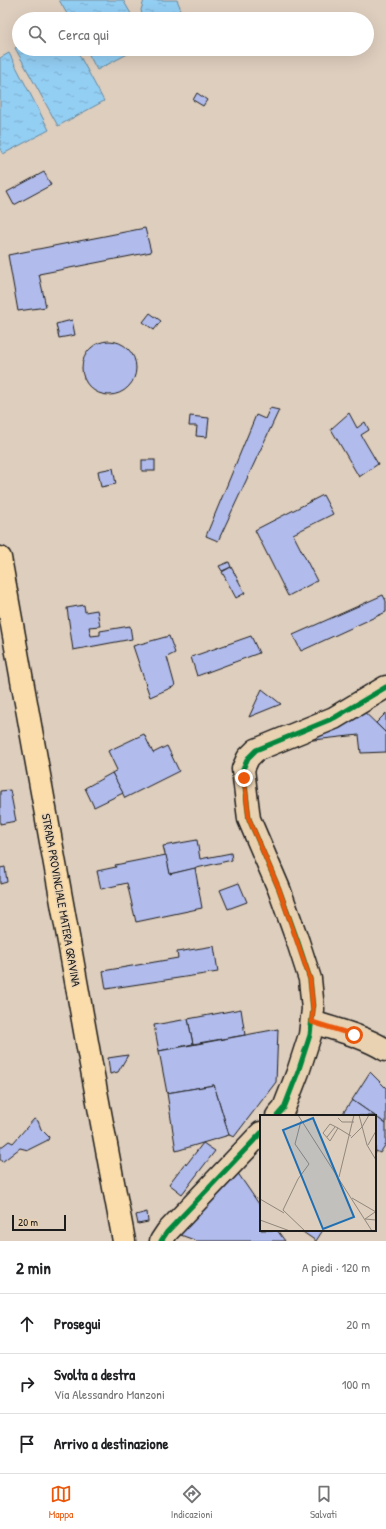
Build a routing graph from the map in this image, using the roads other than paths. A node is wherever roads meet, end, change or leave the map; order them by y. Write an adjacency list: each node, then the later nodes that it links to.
1 (0, 558): 7 (main road, STRADA PROVINCIALE MATERA GRAVINA)
2 (386, 687): 3 (street)
3 (312, 1022): 4 (street); 5 (street)
4 (386, 1050)
5 (278, 1115)
6 (260, 1134): 8 (street)
7 (124, 1241)
8 (161, 1241)

